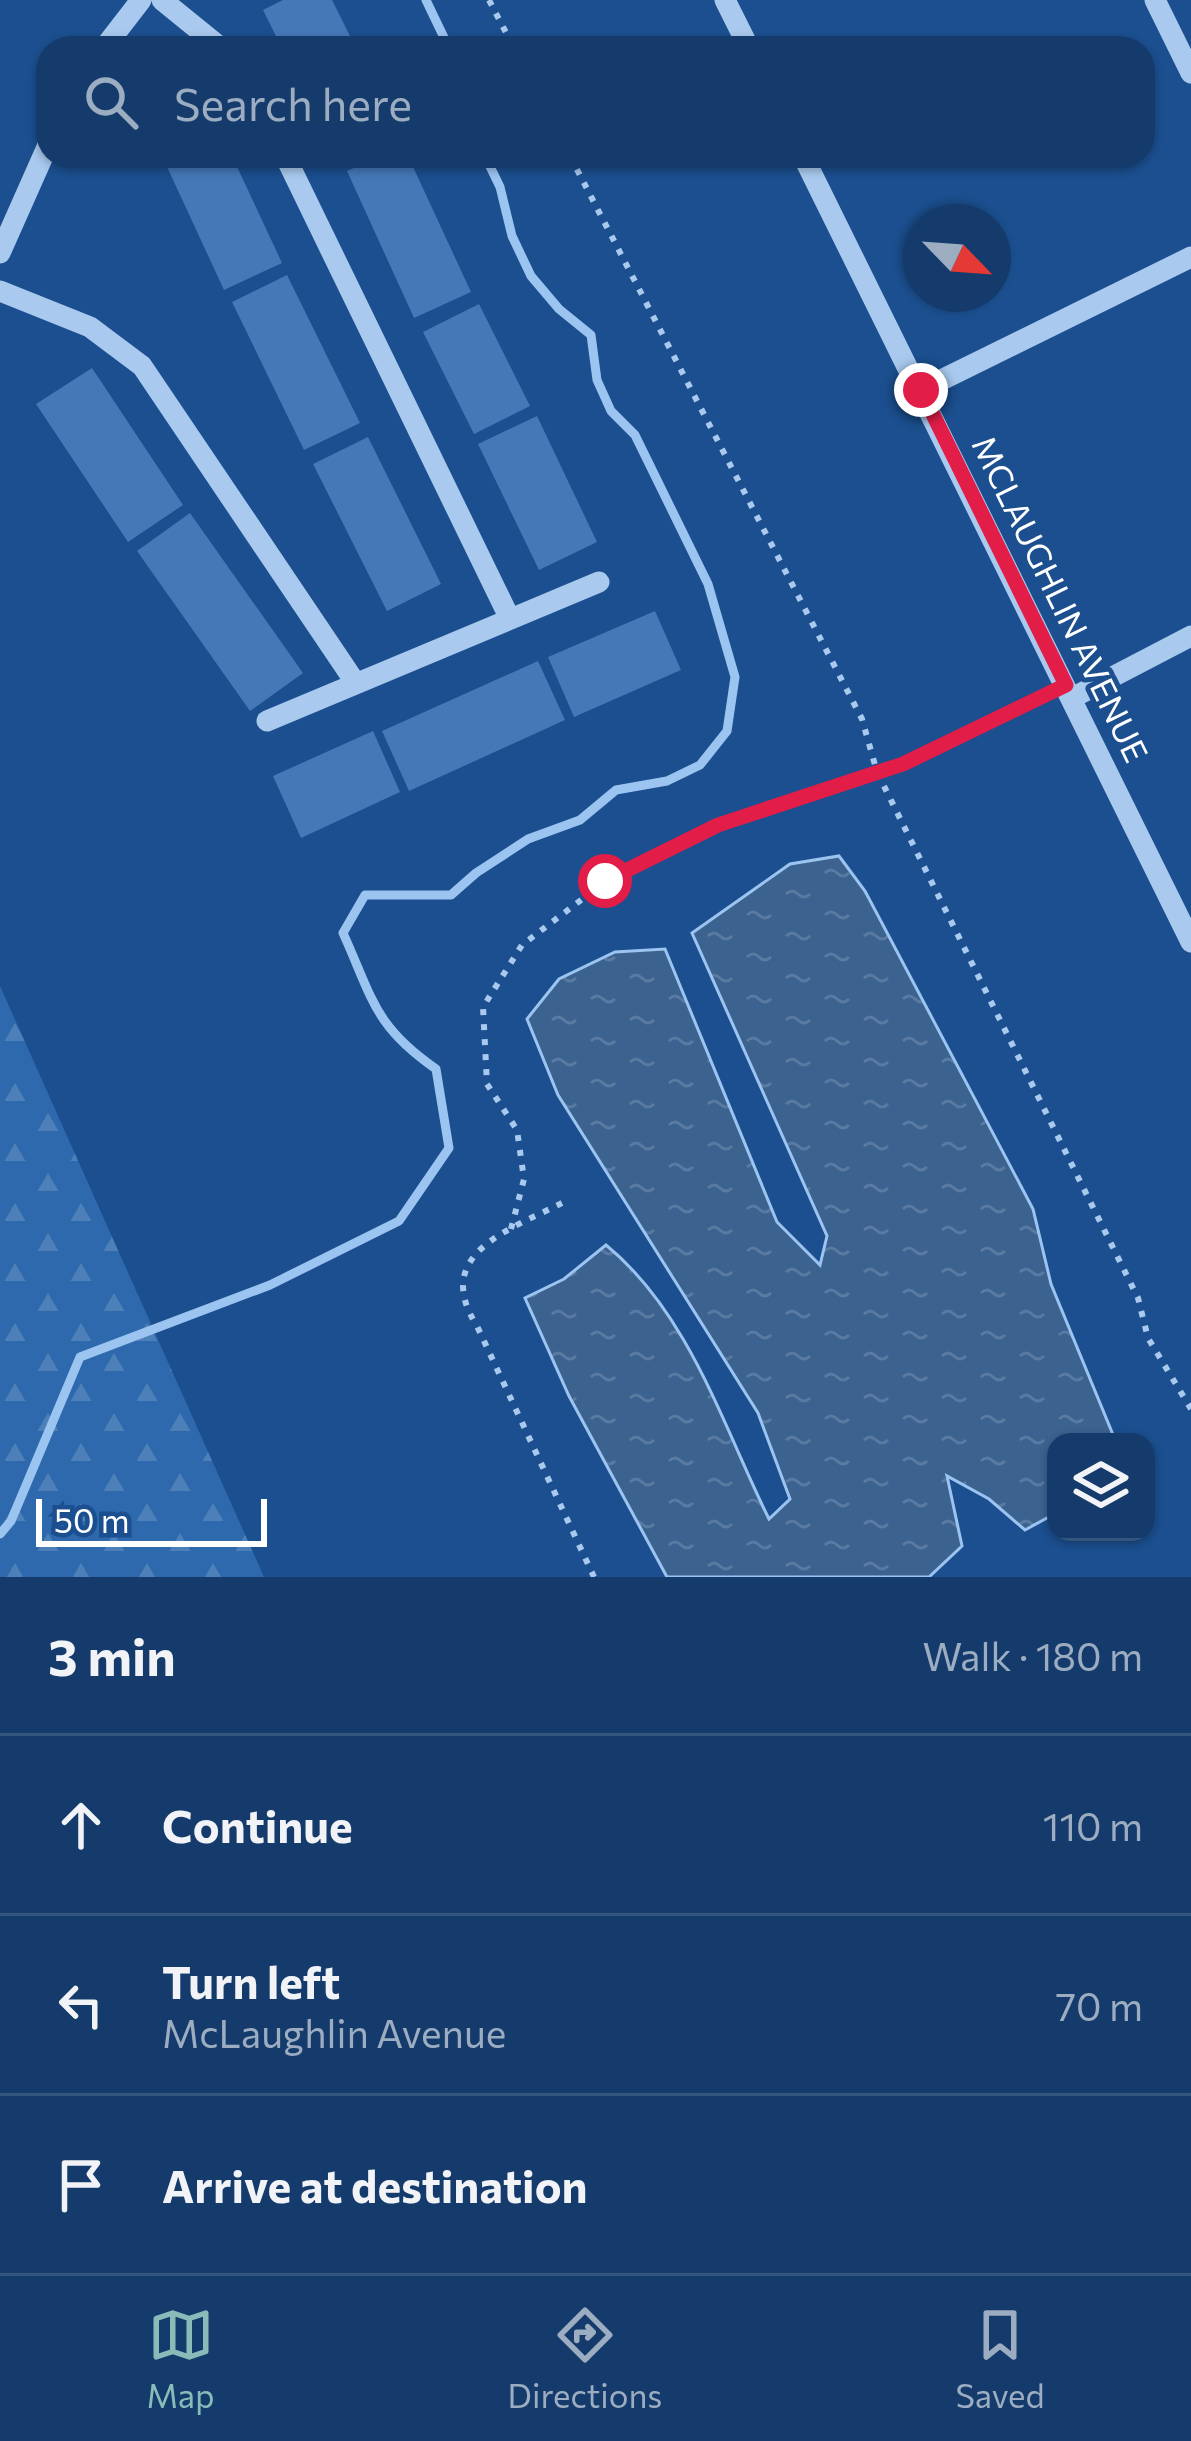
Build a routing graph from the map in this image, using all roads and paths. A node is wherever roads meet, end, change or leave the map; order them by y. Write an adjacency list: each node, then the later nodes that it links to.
1 (141, 0): 6 (street)
2 (162, 0): 7 (street)
3 (489, 0): 8 (path)
4 (725, 0): 9 (street)
5 (1156, 0): 10 (street)
6 (113, 36)
7 (206, 36)
8 (508, 36)
9 (743, 36)
10 (1191, 73)
11 (38, 168): 15 (street)
12 (291, 168): 20 (street)
13 (576, 168): 25 (path)
14 (809, 168): 18 (street, MCLAUGHLIN AVENUE)
15 (0, 253)
16 (1191, 257): 18 (street)
17 (0, 291): 22 (street)
18 (921, 390): 23 (street, MCLAUGHLIN AVENUE)
19 (599, 582): 20 (street)
20 (510, 619): 22 (street)
21 (1191, 636): 23 (street)
22 (355, 682): 24 (street)
23 (1069, 691): 25 (path); 26 (street, MCLAUGHLIN AVENUE)
24 (267, 721)
25 (877, 772): 28 (path); 29 (path)
26 (1191, 942)
27 (562, 1203): 28 (path)
28 (511, 1229): 30 (path)
29 (1191, 1409)
30 (594, 1577)

